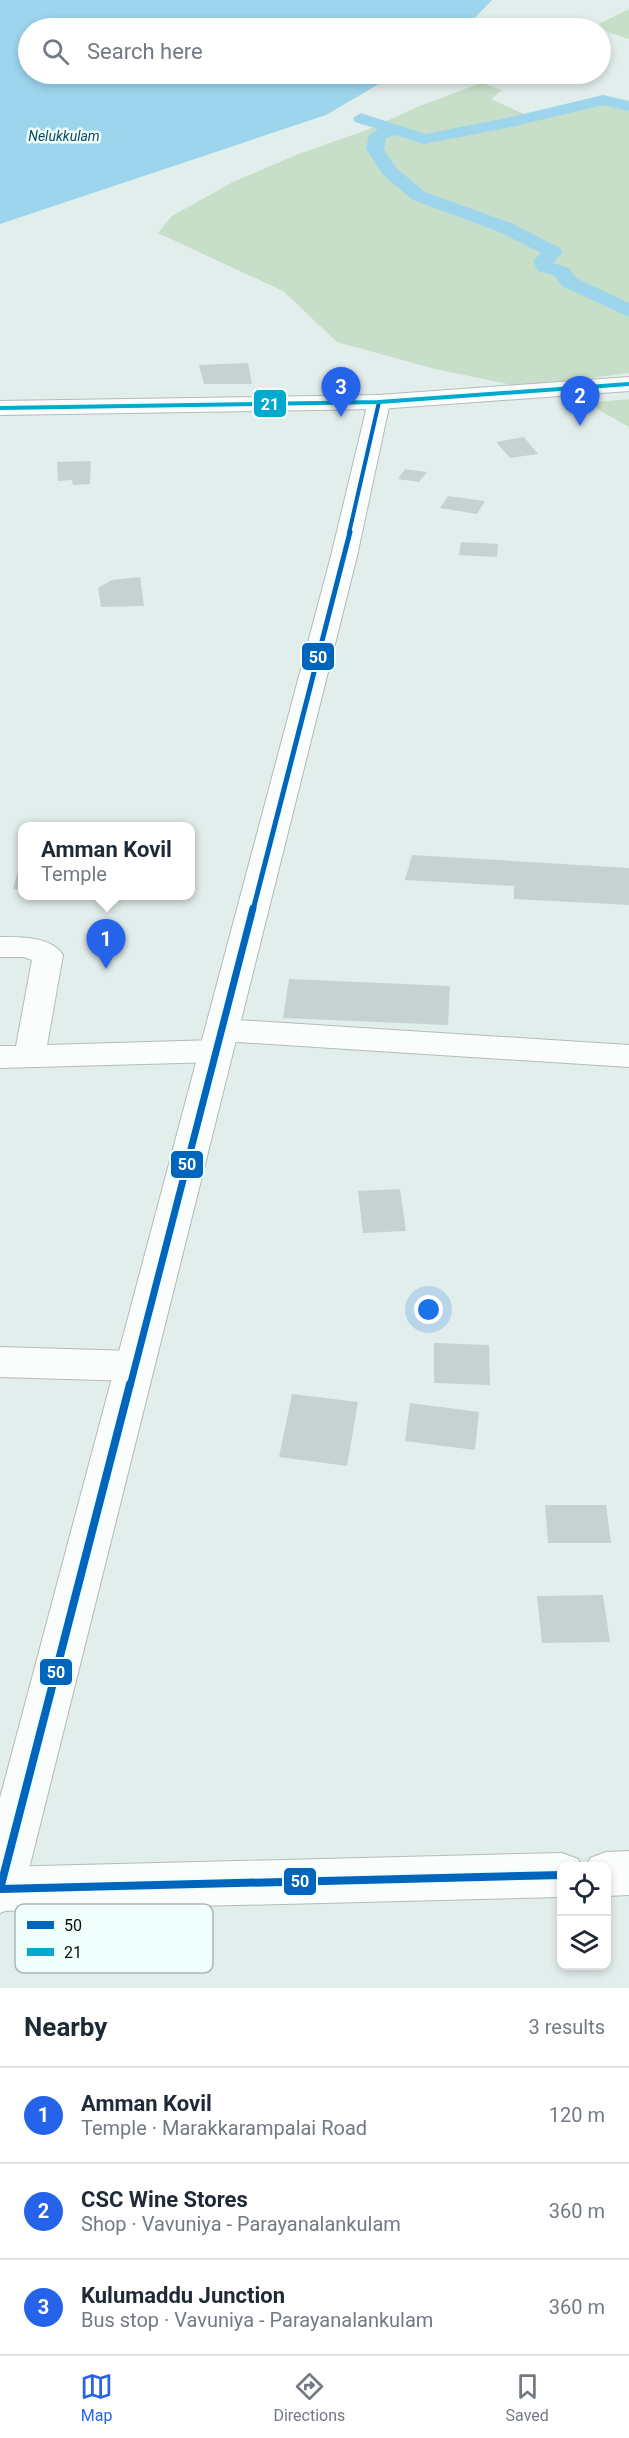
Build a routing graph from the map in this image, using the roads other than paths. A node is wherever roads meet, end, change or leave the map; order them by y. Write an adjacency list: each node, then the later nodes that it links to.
1 (629, 384): 2 (main road)
2 (379, 402): 3 (main road); 5 (main road)
3 (0, 408)
4 (0, 946): 6 (street)
5 (219, 1040): 6 (street); 7 (street); 10 (main road)
6 (30, 1056): 8 (street)
7 (629, 1056)
8 (0, 1057)
9 (0, 1362): 10 (street)
10 (133, 1366): 14 (main road)
11 (629, 1873): 12 (street)
12 (611, 1874)
13 (557, 1875): 14 (street)
14 (0, 1889)

